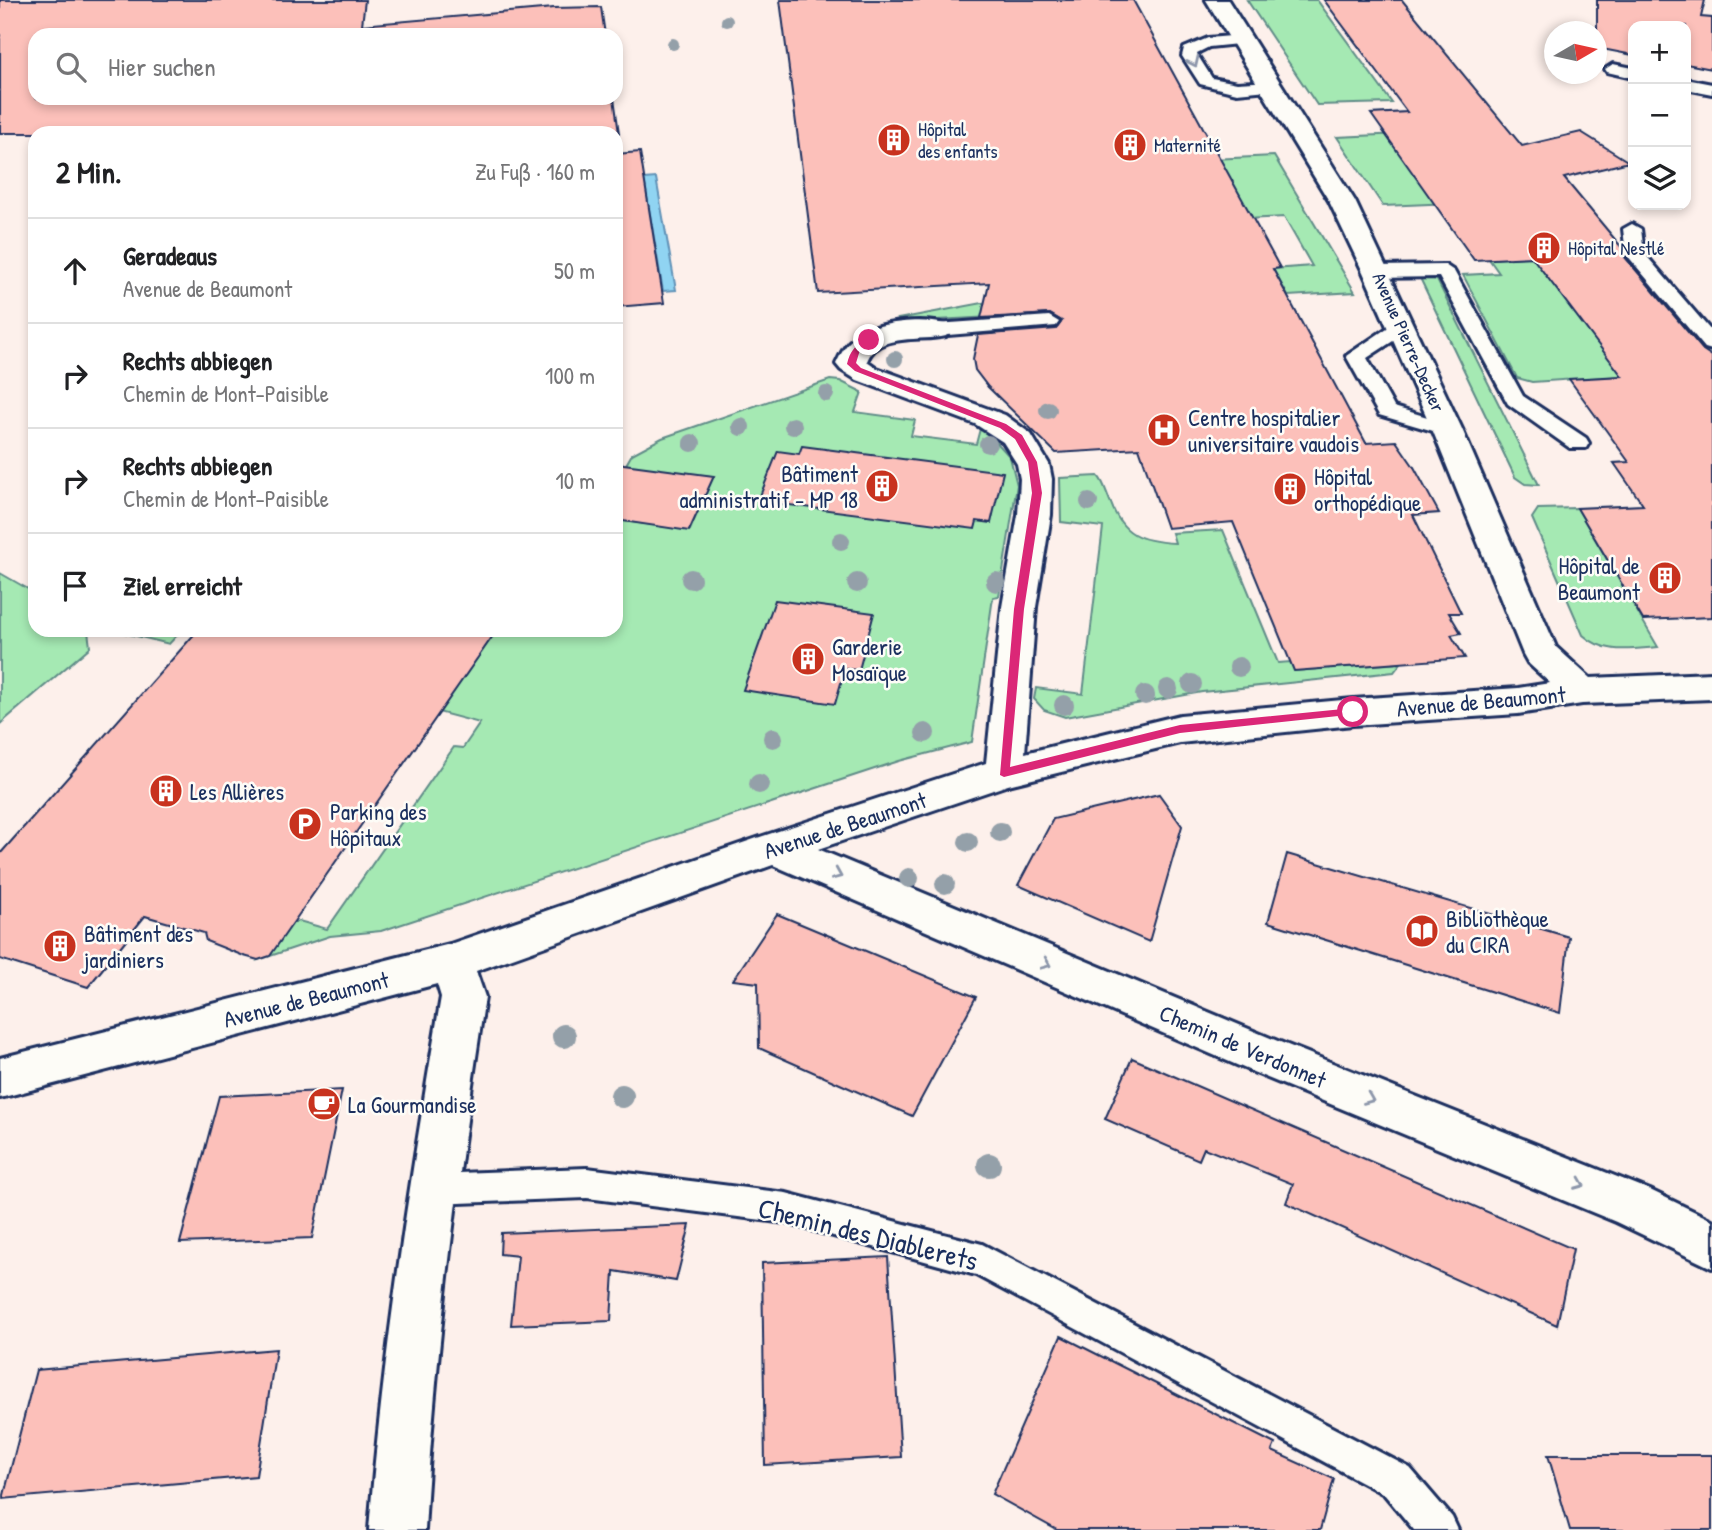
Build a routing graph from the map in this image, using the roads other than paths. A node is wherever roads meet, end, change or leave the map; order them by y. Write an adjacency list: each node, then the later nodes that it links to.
1 (1217, 0): 2 (street, Avenue Pierre-Decker)
2 (1243, 40): 6 (street, Avenue Pierre-Decker); 6 (lane, one-way to 6)
3 (1613, 69): 4 (lane)
4 (1628, 72)
5 (1691, 85): 7 (lane)
6 (1272, 86): 9 (street, Avenue Pierre-Decker)
7 (1712, 89)
8 (1632, 229): 13 (lane)
9 (1377, 272): 11 (street, Avenue Pierre-Decker); 15 (lane)
10 (1049, 322): 12 (lane)
11 (1403, 326): 14 (street, Avenue Pierre-Decker); 14 (lane)
12 (936, 330): 18 (street)
13 (1712, 344)
14 (1447, 429): 17 (street, Avenue Pierre-Decker)
15 (1578, 443)
16 (1712, 686): 17 (street, Avenue de Beaumont)
17 (1582, 691): 18 (street, Avenue de Beaumont)
18 (1004, 772): 19 (street, Avenue de Beaumont)
19 (774, 848): 20 (street, Avenue de Beaumont); 23 (street, Chemin de Verdonnet, one-way to 23)
20 (450, 962): 21 (street, Avenue de Beaumont); 22 (street)
21 (0, 1078)
22 (432, 1189): 24 (street); 25 (lane, Chemin des Diablerets)
23 (1712, 1245)
24 (397, 1530)
25 (1439, 1530)

